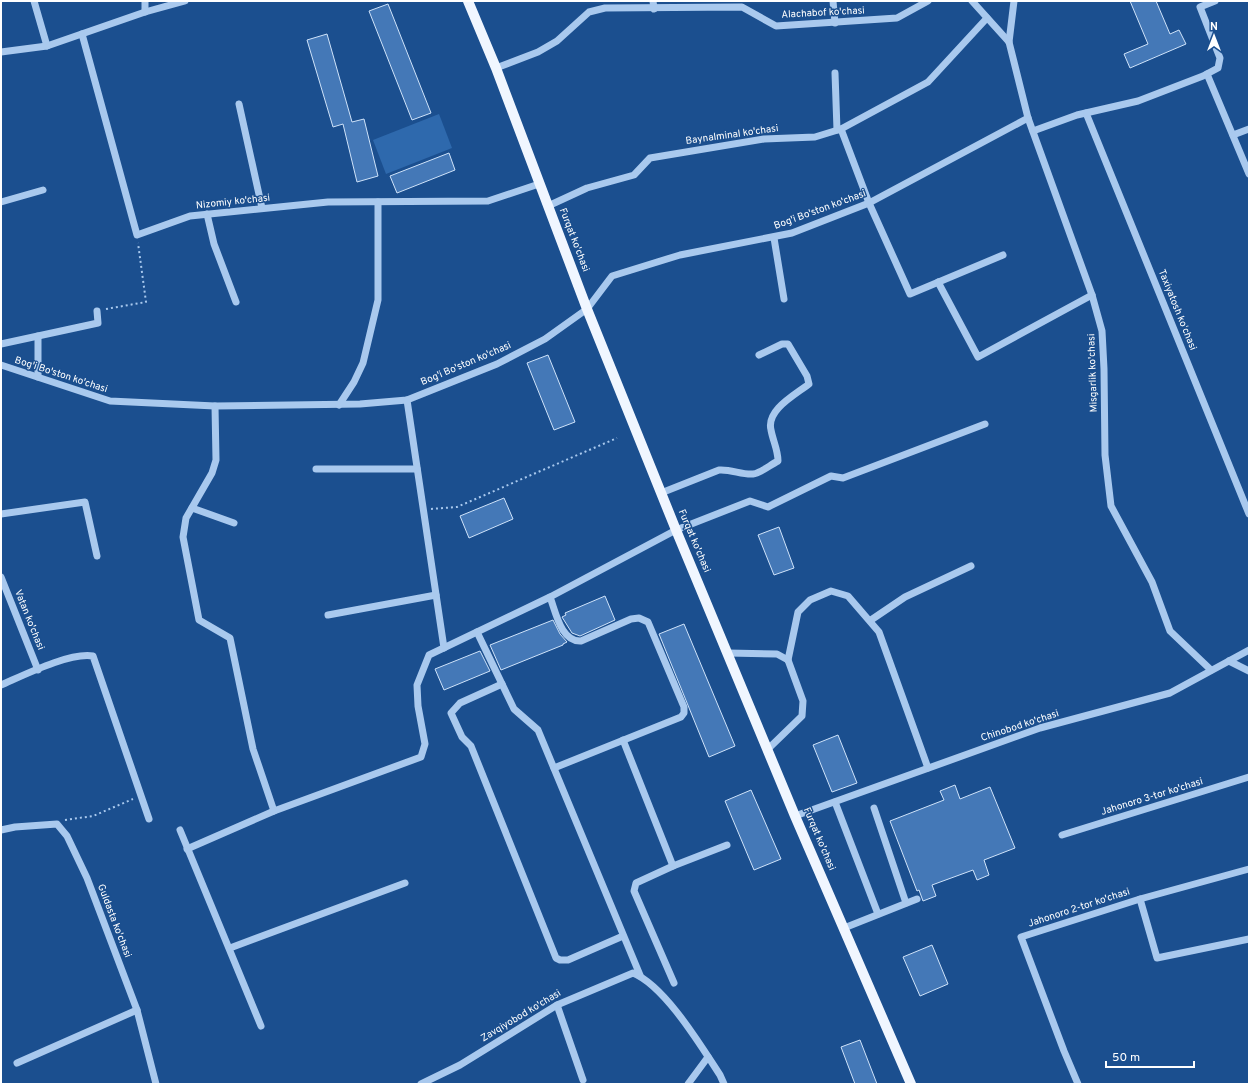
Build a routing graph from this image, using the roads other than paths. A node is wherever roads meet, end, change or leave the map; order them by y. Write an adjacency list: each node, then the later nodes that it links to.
1 (34, 1): 18 (street)
2 (145, 1): 13 (street)
3 (185, 1): 13 (street)
4 (468, 1): 20 (main road, Furqat ko'chasi)
5 (653, 1): 12 (street)
6 (833, 1): 15 (street)
7 (928, 1): 15 (street, Alachabof ko'chasi)
8 (972, 1): 14 (street, Misgarlik ko'chasi)
9 (1014, 1): 17 (street)
10 (1215, 1): 22 (street)
11 (742, 4): 12 (street, Alachabof ko'chasi); 15 (street, Alachabof ko'chasi)
12 (654, 9): 20 (street, Alachabof ko'chasi)
13 (145, 12): 16 (street)
14 (987, 18): 17 (street, Misgarlik ko'chasi); 27 (street, Baynalminal ko'chasi)
15 (835, 23)
16 (82, 34): 18 (street); 38 (street, Nizomiy ko'chasi)
17 (1009, 42): 25 (street, Misgarlik ko'chasi)
18 (47, 46): 19 (street)
19 (1, 52)
20 (496, 68): 31 (main road, Furqat ko'chasi)
21 (835, 73): 27 (street)
22 (1207, 74): 24 (street); 29 (street)
23 (239, 104): 37 (street)
24 (1086, 113): 28 (street); 61 (street, Taxiyatosh koʻchasi)
25 (1028, 118): 28 (street, Misgarlik ko'chasi); 35 (street, Bog'i Bo'ston ko'chasi)
26 (1249, 129): 29 (street)
27 (839, 130): 35 (street); 36 (street, Baynalminal ko'chasi)
28 (1033, 131): 42 (street, Misgarlik ko'chasi)
29 (1233, 135): 30 (street)
30 (1249, 174)
31 (539, 184): 34 (street, Nizomiy ko'chasi); 36 (main road, Furqat ko'chasi)
32 (43, 190): 33 (street)
33 (1, 202)
34 (378, 202): 37 (street, Nizomiy ko'chasi); 53 (street)
35 (869, 203): 39 (street, Bog'i Bo'ston ko'chasi); 41 (street)
36 (548, 206): 45 (main road, Furqat ko'chasi)
37 (262, 208): 38 (street, Nizomiy ko'chasi)
38 (207, 214): 44 (street)
39 (774, 238): 43 (street); 45 (street, Bog'i Bo'ston ko'chasi)
40 (1003, 255): 41 (street)
41 (938, 282): 42 (street)
42 (1092, 295): 78 (street, Misgarlik ko'chasi)
43 (784, 300)
44 (236, 302)
45 (587, 309): 52 (street, Bog'i Bo'ston ko'chasi); 58 (main road, Furqat ko'chasi)
46 (97, 311): 47 (street)
47 (38, 336): 48 (street); 51 (street)
48 (1, 344)
49 (759, 355): 58 (street)
50 (1, 365): 51 (street, Bog'i Bo'ston ko'chasi)
51 (38, 377): 54 (street, Bog'i Bo'ston ko'chasi)
52 (407, 400): 53 (street, Bog'i Bo'ston ko'chasi); 57 (street)
53 (339, 404): 54 (street, Bog'i Bo'ston ko'chasi)
54 (215, 406): 59 (street)
55 (985, 424): 63 (street)
56 (316, 469): 57 (street)
57 (417, 469): 67 (street)
58 (661, 493): 63 (main road, Furqat ko'chasi)
59 (192, 508): 62 (street); 89 (street)
60 (1, 514): 64 (street)
61 (1249, 514)
62 (234, 523)
63 (676, 530): 68 (street); 74 (main road, Furqat ko'chasi)
64 (97, 556)
65 (971, 566): 70 (street)
66 (1, 577): 77 (street, Vatan ko'chasi)
67 (436, 595): 69 (street); 72 (street)
68 (550, 597): 71 (street); 82 (street)
69 (328, 615)
70 (871, 620): 75 (street); 85 (street)
71 (477, 632): 72 (street); 81 (street)
72 (444, 648): 89 (street)
73 (1249, 650): 76 (street, Chinobod ko'chasi)
74 (728, 653): 75 (street); 83 (main road, Furqat ko'chasi)
75 (788, 660): 83 (street)
76 (1229, 661): 78 (street, Chinobod ko'chasi); 79 (street)
77 (38, 670): 80 (street); 91 (street)
78 (1211, 670): 85 (street, Chinobod ko'chasi)
79 (1249, 671)
80 (1, 684)
81 (502, 684): 84 (street); 105 (street)
82 (623, 740): 84 (street); 97 (street)
83 (768, 749): 90 (main road, Furqat ko'chasi)
84 (554, 768): 105 (street)
85 (928, 768): 87 (street, Chinobod ko'chasi)
86 (1249, 777): 94 (street, Jahonoro 3-tor ko'chasi)
87 (835, 802): 90 (street, Chinobod ko'chasi); 103 (street)
88 (874, 808): 102 (street)
89 (274, 811): 96 (street)
90 (795, 816): 104 (main road, Furqat ko'chasi)
91 (149, 819)
92 (1, 830): 111 (street, Guldasta ko'chasi)
93 (180, 830): 96 (street)
94 (1062, 835)
95 (727, 845): 97 (street)
96 (188, 849): 107 (street)
97 (673, 866): 109 (street)
98 (1249, 869): 101 (street, Jahonoro 2-tor ko'chasi)
99 (405, 883): 107 (street)
100 (917, 899): 102 (street)
101 (1140, 899): 106 (street); 121 (street, Jahonoro 2-tor ko'chasi)
102 (906, 903): 103 (street)
103 (878, 914): 104 (street)
104 (844, 928): 120 (main road, Furqat ko'chasi)
105 (623, 936): 108 (street)
106 (1249, 939)
107 (230, 948): 112 (street)
108 (640, 976): 110 (street, Zavqiyobod ko'chasi); 113 (street)
109 (674, 983)
110 (557, 1005): 115 (street); 117 (street, Zavqiyobod ko'chasi)
111 (137, 1010): 114 (street); 116 (street, Guldasta ko'chasi)
112 (261, 1026)
113 (708, 1057): 118 (street); 119 (street)
114 (17, 1063)
115 (583, 1080)
116 (156, 1084)
117 (422, 1084)
118 (688, 1084)
119 (724, 1084)
120 (911, 1084)
121 (1078, 1084)

